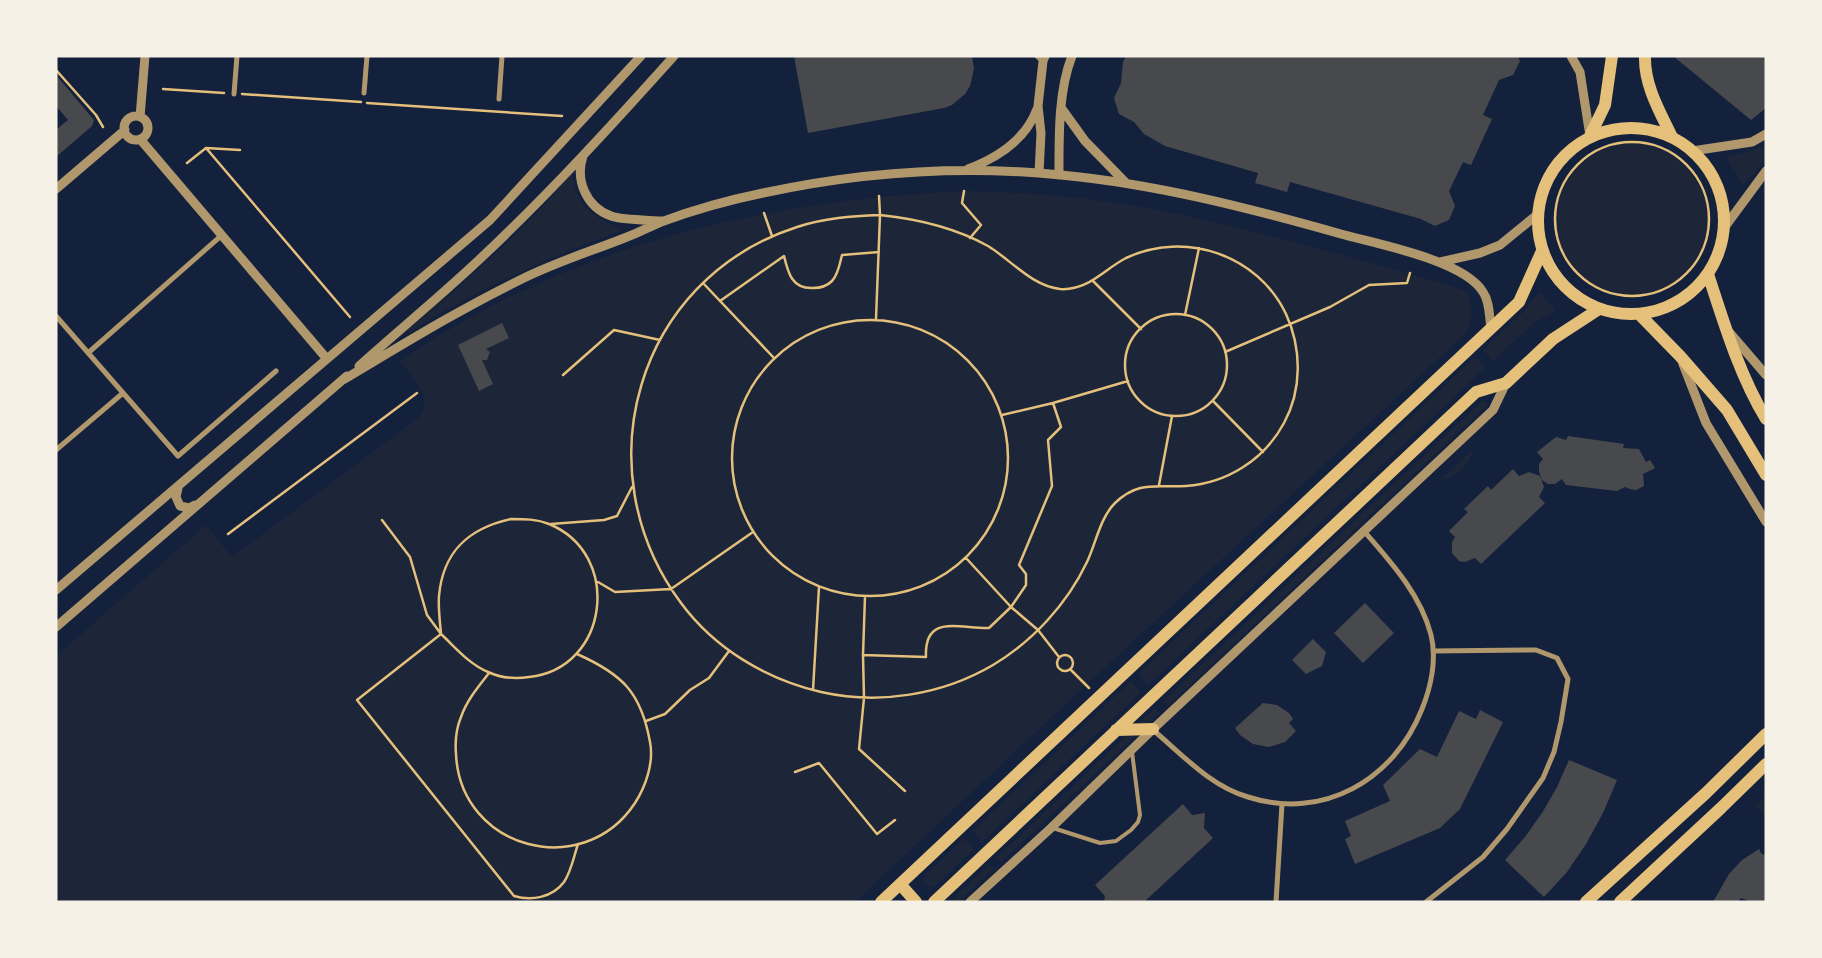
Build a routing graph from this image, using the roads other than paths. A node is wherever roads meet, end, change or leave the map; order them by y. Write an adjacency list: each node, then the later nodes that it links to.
1 (145, 56): 17 (street)
2 (237, 56): 13 (street)
3 (367, 56): 12 (street)
4 (502, 56): 14 (street)
5 (641, 56): 47 (street)
6 (674, 56): 26 (street)
7 (1072, 56): 16 (street)
8 (1571, 56): 22 (street)
9 (1612, 56): 22 (main road)
10 (1644, 56): 23 (main road)
11 (1042, 58): 15 (street)
12 (364, 93)
13 (234, 94)
14 (499, 99)
15 (1038, 106): 19 (street); 27 (street)
16 (1062, 109): 21 (street); 31 (street)
17 (140, 117): 18 (street); 24 (street)
18 (125, 130): 24 (street); 32 (street)
19 (1041, 133): 21 (street); 29 (street)
20 (1766, 134): 25 (street)
21 (1060, 136): 30 (street)
22 (1590, 136): 23 (main road); 33 (main road)
23 (1672, 137): 25 (main road)
24 (140, 139): 36 (street)
25 (1692, 151): 35 (main road)
26 (583, 156): 34 (street); 50 (street)
27 (963, 170): 29 (street); 34 (street)
28 (1766, 171): 35 (street)
29 (1039, 174): 30 (street)
30 (1059, 175): 31 (street)
31 (1126, 184): 38 (street)
32 (56, 189)
33 (1538, 214): 37 (main road); 38 (street)
34 (664, 221): 50 (street)
35 (1724, 228): 39 (main road)
36 (222, 235): 45 (street); 47 (street)
37 (1542, 251): 40 (main road); 43 (main road)
38 (1440, 262): 43 (street)
39 (1708, 274): 41 (main road); 44 (main road)
40 (1599, 309): 41 (main road); 51 (main road)
41 (1639, 314): 46 (main road)
42 (56, 316): 45 (street)
43 (1491, 328): 70 (main road)
44 (1726, 329): 49 (street); 53 (main road)
45 (88, 353): 52 (street)
46 (1680, 356): 55 (main road); 58 (street)
47 (327, 359): 56 (street)
48 (276, 371): 52 (street)
49 (1766, 375)
50 (343, 380): 57 (street)
51 (1506, 383): 59 (street); 63 (main road)
52 (123, 393): 54 (street)
53 (1766, 419)
54 (56, 450)
55 (1766, 475)
56 (178, 488): 57 (street); 60 (street)
57 (198, 504): 61 (street)
58 (1766, 522)
59 (1364, 531): 62 (street); 64 (street)
60 (56, 590)
61 (56, 627)
62 (1433, 651): 68 (street); 76 (street)
63 (1116, 730): 64 (main road); 73 (main road)
64 (1153, 730): 66 (street); 68 (street)
65 (1766, 734): 77 (main road)
66 (1131, 750): 69 (street); 69 (lane)
67 (1766, 764): 78 (main road)
68 (1282, 804): 75 (street)
69 (1051, 828): 74 (street)
70 (900, 884): 71 (main road); 72 (main road)
71 (881, 902)
72 (916, 902)
73 (934, 902)
74 (970, 902)
75 (1276, 902)
76 (1426, 902)
77 (1586, 902)
78 (1620, 902)

